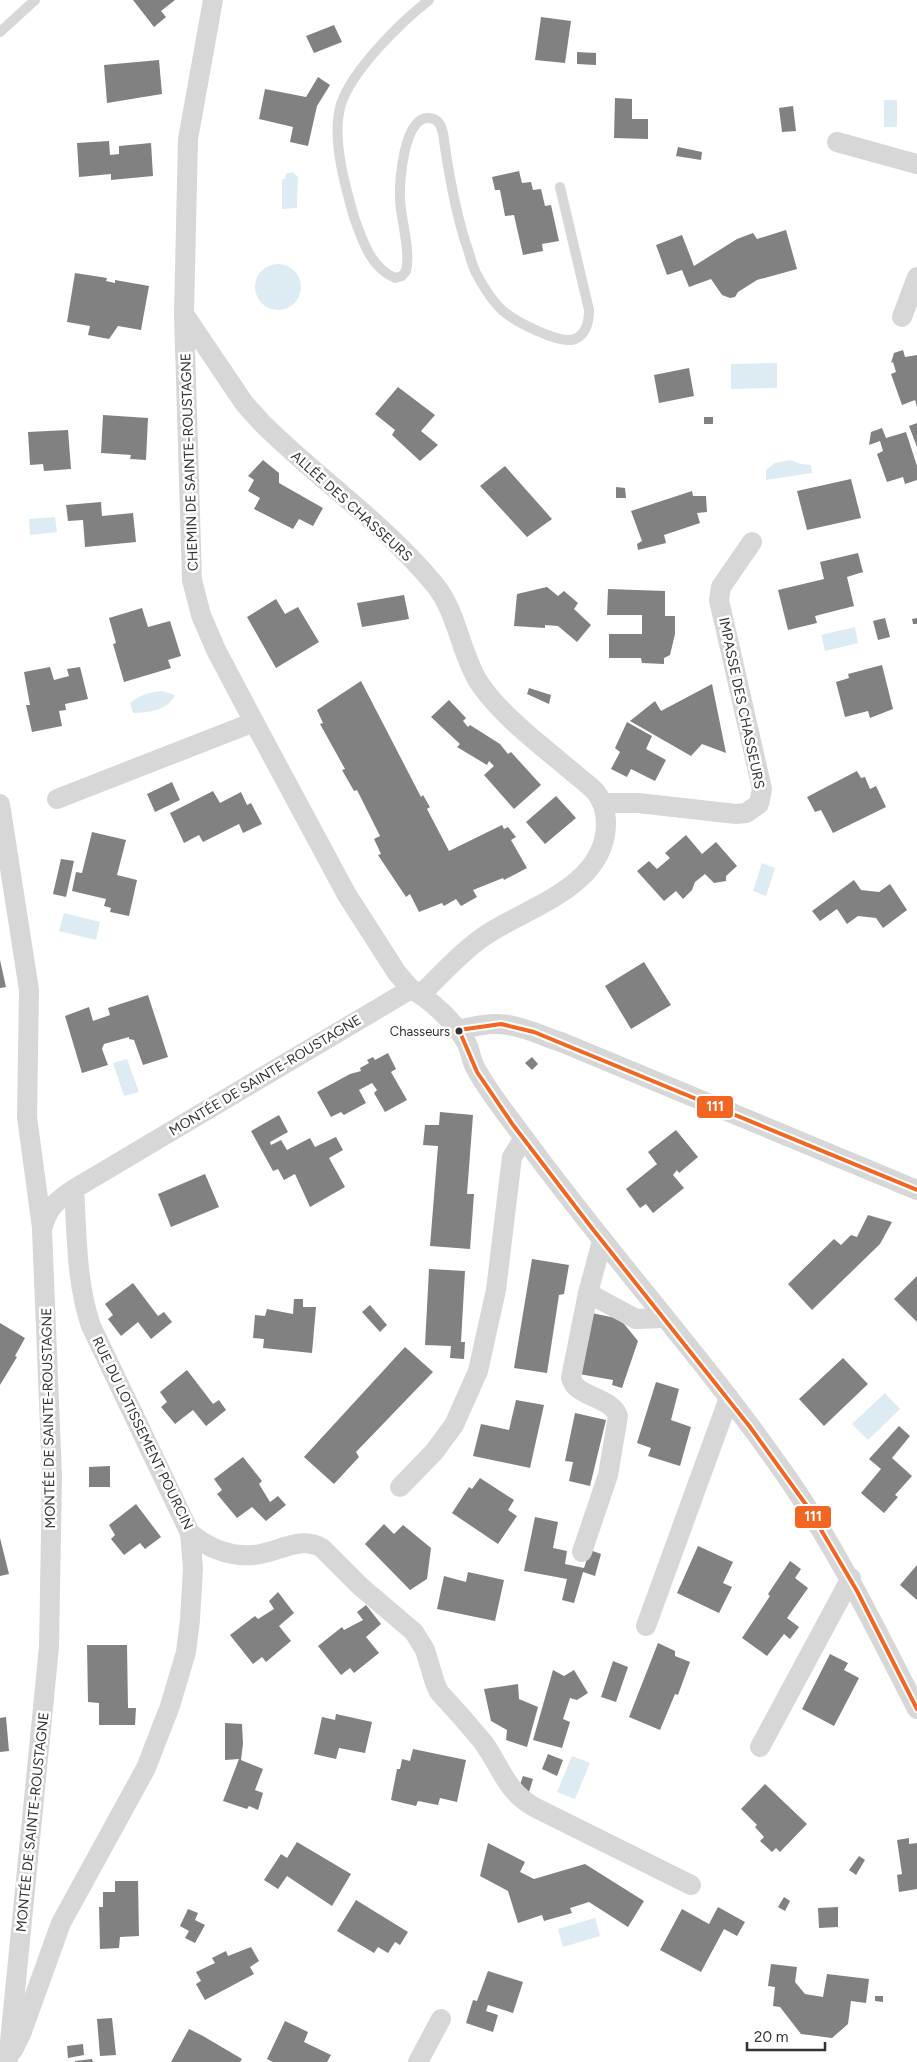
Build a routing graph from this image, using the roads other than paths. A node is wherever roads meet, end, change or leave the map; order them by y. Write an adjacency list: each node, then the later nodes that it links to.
1 (35, 0): 4 (lane)
2 (213, 0): 9 (street, CHEMIN DE SAINTE-ROUSTAGNE)
3 (428, 0): 7 (lane)
4 (0, 32)
5 (837, 142): 6 (street)
6 (917, 164)
7 (560, 187)
8 (917, 277): 10 (street)
9 (184, 314): 12 (street, CHEMIN DE SAINTE-ROUSTAGNE); 14 (street, ALLÉE DES CHASSEURS)
10 (902, 317)
11 (752, 542): 14 (street, IMPASSE DES CHASSEURS)
12 (254, 722): 13 (street); 16 (street, CHEMIN DE SAINTE-ROUSTAGNE)
13 (57, 799)
14 (603, 803): 16 (street)
15 (0, 804): 21 (street)
16 (416, 991): 17 (street, CHEMIN DE SAINTE-ROUSTAGNE); 19 (street, MONTÉE DE SAINTE-ROUSTAGNE)
17 (460, 1030): 18 (street); 20 (street)
18 (524, 1138): 22 (street); 26 (street)
19 (74, 1189): 21 (street, MONTÉE DE SAINTE-ROUSTAGNE); 27 (street, RUE DU LOTISSEMENT POURCIN)
20 (917, 1190)
21 (42, 1230): 35 (street, MONTÉE DE SAINTE-ROUSTAGNE)
22 (602, 1241): 23 (street); 24 (street)
23 (588, 1293): 24 (street); 28 (street)
24 (664, 1318): 25 (street)
25 (729, 1398): 29 (street); 30 (street)
26 (400, 1486)
27 (190, 1533): 33 (street, RUE DU LOTISSEMENT POURCIN); 35 (street)
28 (582, 1552)
29 (851, 1578): 31 (street); 32 (street)
30 (646, 1626)
31 (917, 1709)
32 (760, 1747)
33 (691, 1885)
34 (441, 2020): 36 (street)
35 (8, 2060)
36 (418, 2062)

